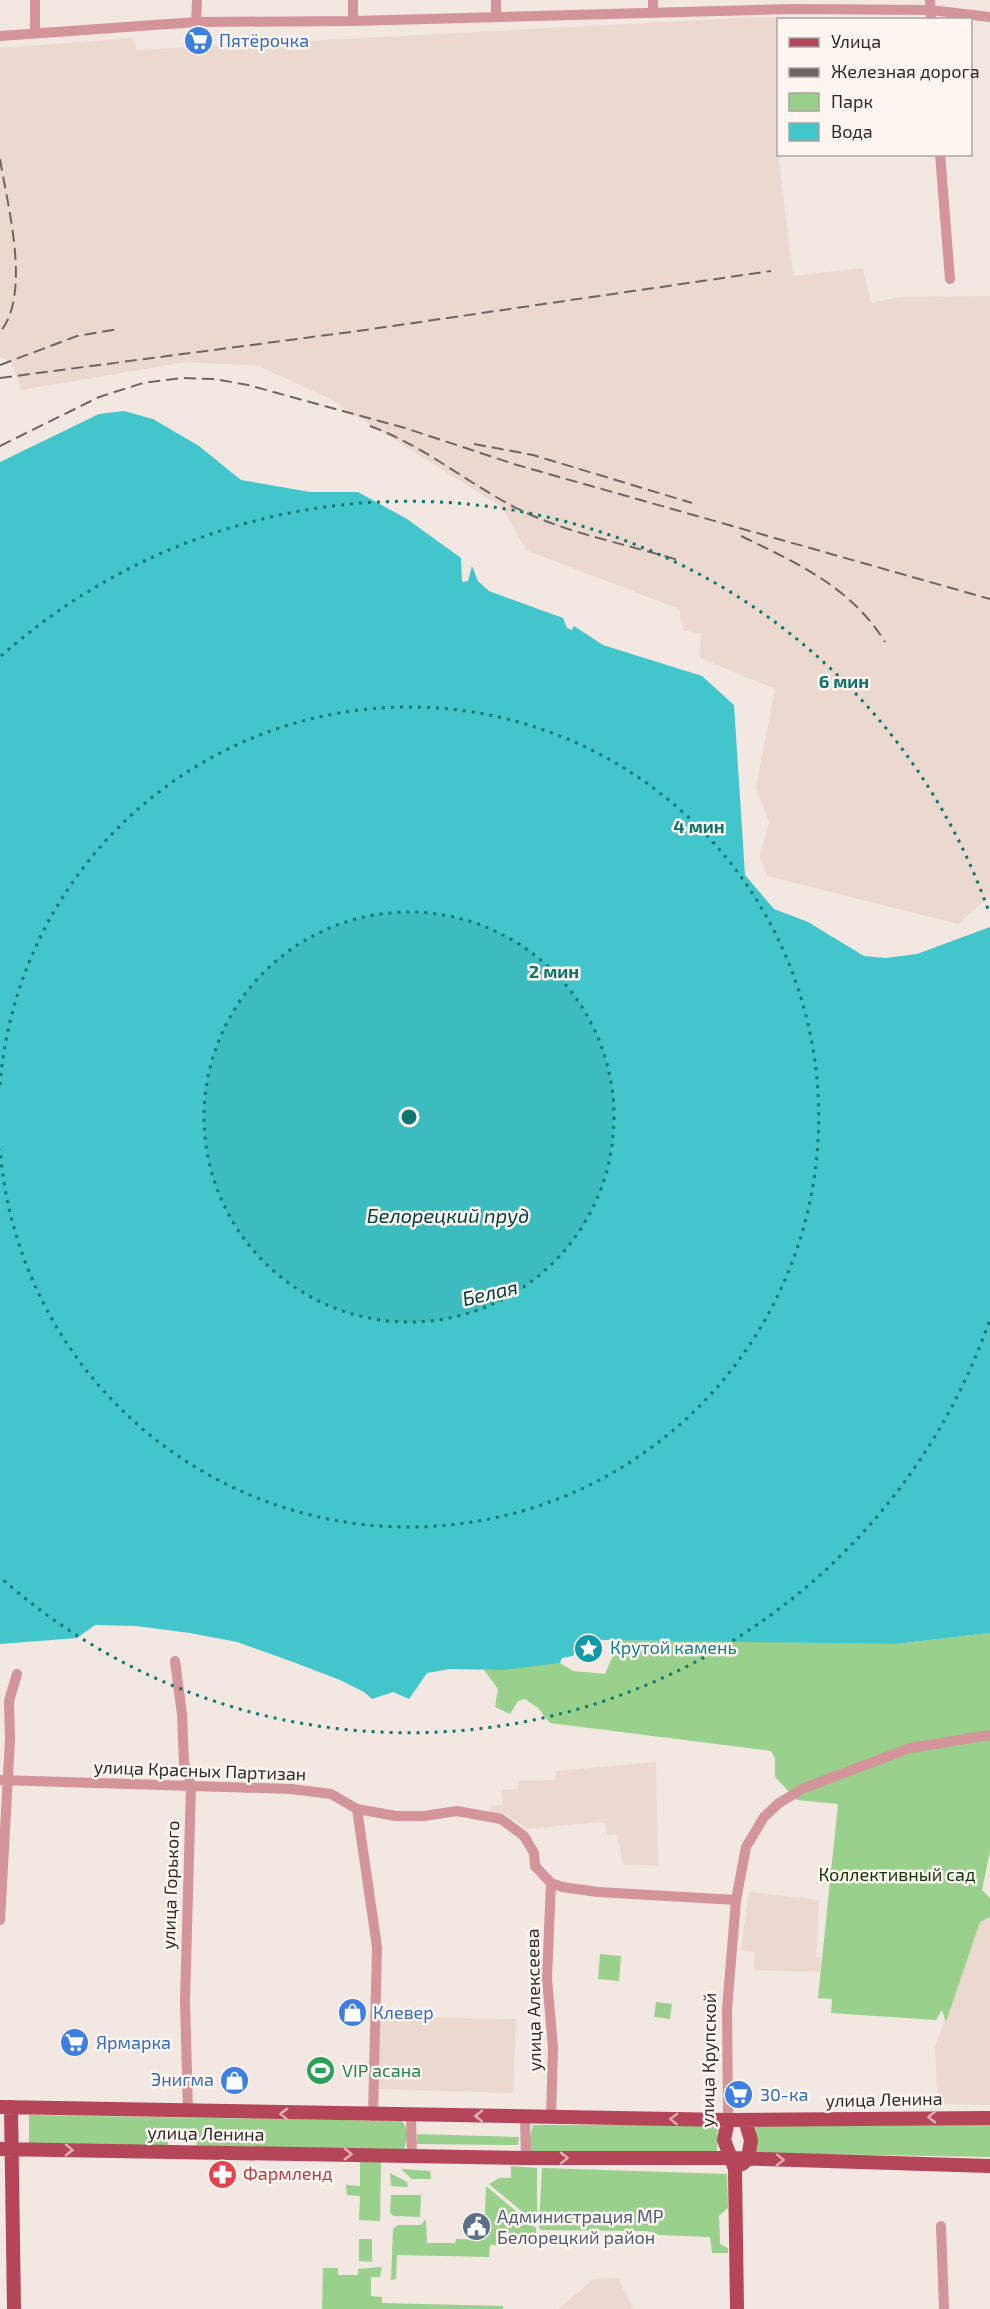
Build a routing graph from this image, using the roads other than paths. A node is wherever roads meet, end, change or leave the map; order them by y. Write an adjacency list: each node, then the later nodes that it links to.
1 (35, 0): 13 (street)
2 (197, 0): 12 (street)
3 (352, 0): 11 (street)
4 (496, 0): 9 (street)
5 (653, 0): 8 (street)
6 (794, 4): 7 (street); 8 (street)
7 (930, 10): 10 (street)
8 (653, 13): 9 (street)
9 (495, 17): 11 (street)
10 (990, 17)
11 (352, 21): 12 (street)
12 (196, 22): 13 (street)
13 (35, 33): 14 (street)
14 (0, 36)
15 (940, 156): 16 (street)
16 (950, 279)
17 (175, 1661): 21 (street, улица Горького)
18 (17, 1674): 20 (street)
19 (990, 1735): 24 (street, улица Крупской)
20 (3, 1780): 21 (street, улица Красных Партизан); 25 (street)
21 (191, 1785): 22 (street, улица Красных Партизан); 27 (street, улица Горького)
22 (357, 1809): 23 (street, улица Красных Партизан); 28 (street)
23 (550, 1883): 24 (street); 31 (street, улица Алексеева)
24 (736, 1900): 33 (street, улица Крупской)
25 (0, 1920)
26 (5, 2107): 27 (main road, улица Ленина); 35 (main road)
27 (188, 2112): 28 (main road, улица Ленина, one-way to 27)
28 (373, 2116): 29 (main road, улица Ленина)
29 (411, 2116): 30 (main road, улица Ленина, one-way to 29); 36 (street)
30 (525, 2117): 31 (main road, улица Ленина); 37 (street)
31 (551, 2117): 33 (main road, улица Ленина, one-way to 31)
32 (990, 2118): 34 (main road, улица Ленина, one-way to 34)
33 (729, 2120): 34 (main road, улица Ленина); 39 (main road, улица Крупской)
34 (746, 2120): 38 (main road)
35 (5, 2149): 36 (main road, улица Ленина, one-way to 36); 42 (main road)
36 (412, 2155): 37 (main road, улица Ленина)
37 (526, 2158): 39 (main road, улица Ленина, one-way to 39)
38 (748, 2159): 39 (main road, улица Ленина); 40 (main road, улица Ленина, one-way to 40)
39 (732, 2163): 43 (main road, улица Крупской)
40 (990, 2166)
41 (941, 2226): 44 (street)
42 (14, 2309)
43 (737, 2309)
44 (944, 2309)

